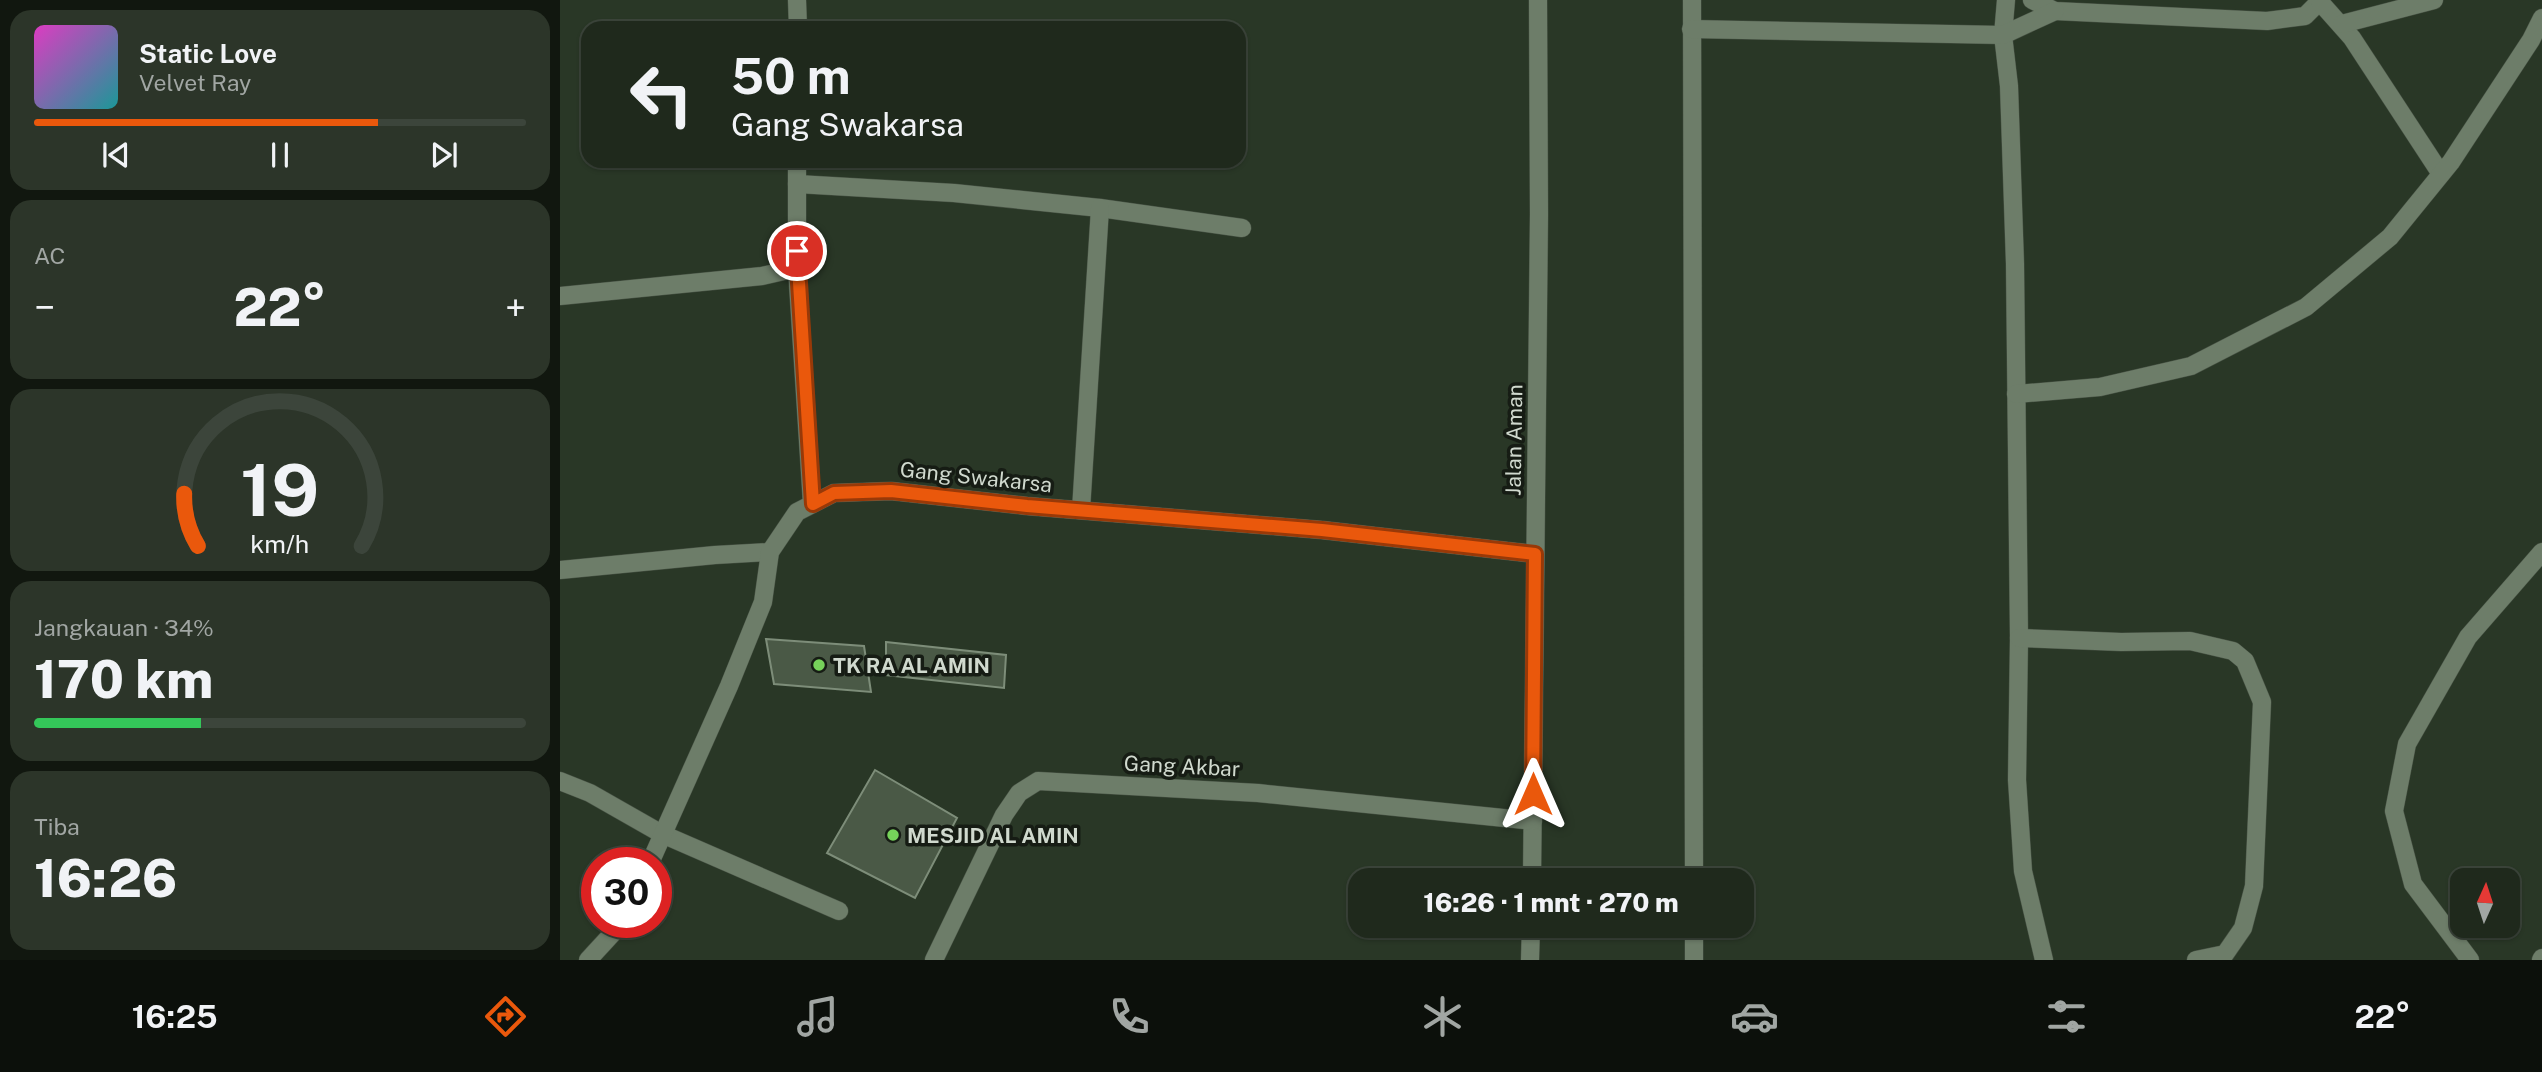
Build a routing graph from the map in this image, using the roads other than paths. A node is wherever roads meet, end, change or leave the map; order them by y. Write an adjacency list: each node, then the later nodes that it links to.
1 (797, 0): 10 (street)
2 (1538, 0): 26 (street, Jalan Aman)
3 (1692, 0): 12 (street)
4 (2006, 0): 13 (street)
5 (2032, 0): 8 (street)
6 (2434, 0): 11 (street)
7 (2320, 1): 8 (street); 11 (street)
8 (2055, 11): 13 (street)
9 (2542, 18): 15 (street)
10 (798, 21)
11 (2342, 24): 15 (street)
12 (1691, 29): 13 (street); 34 (street)
13 (2003, 35): 21 (street)
14 (797, 168): 16 (street)
15 (2441, 174): 21 (street)
16 (797, 184): 17 (street); 19 (street)
17 (1100, 208): 18 (street); 23 (street)
18 (1242, 228)
19 (797, 268): 20 (street); 22 (street)
20 (560, 296)
21 (2016, 394): 28 (street)
22 (813, 504): 23 (street, Gang Swakarsa); 24 (street, Gang Swakarsa)
23 (1081, 510): 26 (street, Gang Swakarsa)
24 (770, 552): 27 (street); 31 (street, Gang Swakarsa)
25 (2542, 552): 45 (street)
26 (1535, 554): 30 (street, Jalan Aman)
27 (560, 570)
28 (2019, 638): 43 (street); 44 (street)
29 (560, 781): 31 (street)
30 (1533, 821): 33 (street, Jalan Aman); 40 (street, Gang Akbar)
31 (662, 834): 32 (street, Gang Swakarsa); 35 (street)
32 (657, 847)
33 (1532, 868)
34 (1694, 868)
35 (839, 911)
36 (608, 938): 39 (street)
37 (1531, 938): 41 (street)
38 (1694, 938): 42 (street)
39 (588, 960)
40 (934, 960)
41 (1530, 960)
42 (1694, 960)
43 (2044, 960)
44 (2196, 960)
45 (2470, 960)

